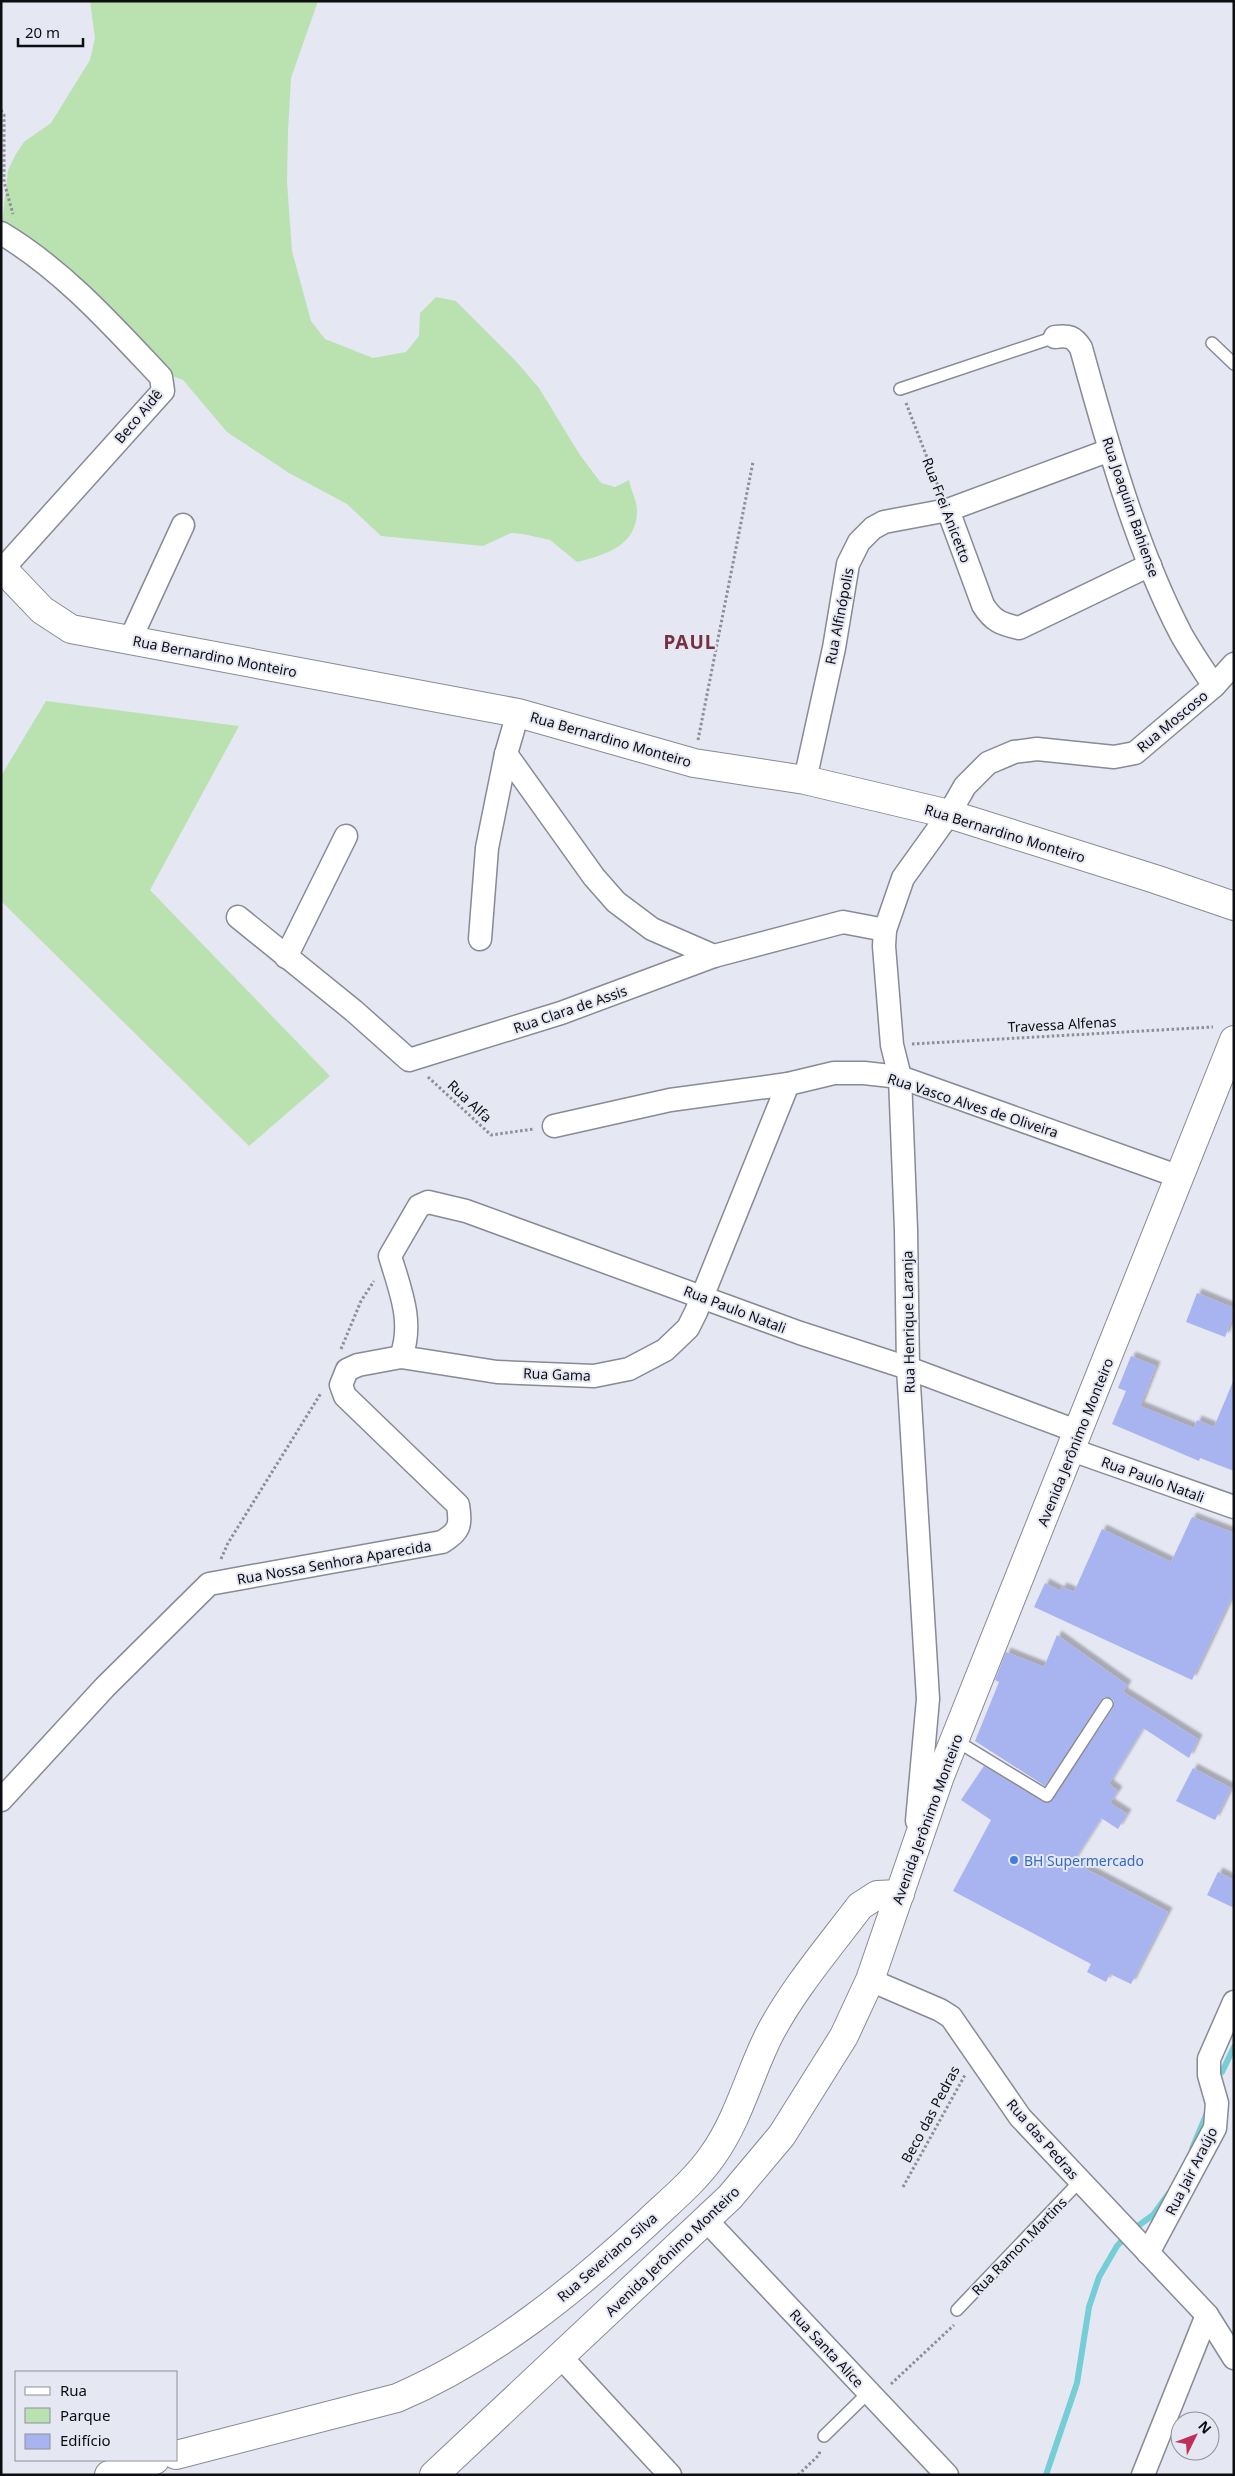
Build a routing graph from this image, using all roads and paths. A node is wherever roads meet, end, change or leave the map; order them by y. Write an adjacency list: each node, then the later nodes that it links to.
1 (1, 110): 3 (path)
2 (1, 233): 3 (street, Beco Aidê)
3 (23, 246): 13 (street, Beco Aidê)
4 (1055, 337): 7 (lane); 8 (street, Rua Joaquim Bahiense)
5 (1212, 343): 6 (lane)
6 (1234, 364)
7 (900, 389): 10 (path, Rua Frei Anicetto)
8 (1110, 450): 10 (street, Rua Alfinópolis); 12 (street, Rua Joaquim Bahiense)
9 (753, 462): 20 (path)
10 (948, 510): 12 (street, Rua Frei Anicetto); 21 (street, Rua Alfinópolis)
11 (183, 525): 14 (street)
12 (1150, 565): 17 (street, Rua Joaquim Bahiense)
13 (2, 569): 14 (street, Rua Bernardino Monteiro)
14 (130, 640): 18 (street, Rua Bernardino Monteiro)
15 (1234, 664): 17 (street, Rua Moscoso)
16 (839, 667): 21 (street, Rua Alfinópolis)
17 (1214, 686): 22 (street, Rua Moscoso)
18 (518, 713): 19 (street); 20 (street, Rua Bernardino Monteiro)
19 (506, 754): 27 (street); 28 (street)
20 (694, 763): 21 (street, Rua Bernardino Monteiro)
21 (811, 782): 22 (street, Rua Bernardino Monteiro)
22 (949, 814): 24 (street, Rua Bernardino Monteiro); 26 (street, Rua Henrique Laranja)
23 (346, 836): 29 (street)
24 (1234, 906)
25 (238, 917): 29 (street)
26 (885, 930): 28 (street, Rua Clara de Assis); 31 (street, Rua Henrique Laranja)
27 (480, 939)
28 (714, 956): 32 (street, Rua Clara de Assis)
29 (286, 957): 32 (street)
30 (1224, 1034): 31 (path, Travessa Alfenas); 36 (street, Avenida Jerônimo Monteiro)
31 (892, 1045): 33 (street, Rua Henrique Laranja)
32 (410, 1060): 35 (path, Rua Alfa)
33 (900, 1078): 34 (street, Rua Vasco Alves de Oliveira); 36 (street, Rua Vasco Alves de Oliveira); 41 (street, Rua Henrique Laranja)
34 (788, 1084): 35 (street, Rua Vasco Alves de Oliveira); 38 (street, Rua Gama)
35 (554, 1126)
36 (1180, 1176): 43 (street, Avenida Jerônimo Monteiro)
37 (390, 1256): 38 (street, Rua Paulo Natali); 39 (path); 40 (street)
38 (703, 1296): 40 (street, Rua Gama); 41 (street, Rua Paulo Natali)
39 (338, 1355)
40 (401, 1357): 45 (street, Rua Nossa Senhora Aparecida)
41 (908, 1368): 43 (street, Rua Paulo Natali); 49 (street, Rua Henrique Laranja)
42 (323, 1391): 45 (path, Rua Nossa Senhora Aparecida)
43 (1075, 1441): 44 (street, Rua Paulo Natali); 47 (street, Avenida Jerônimo Monteiro)
44 (1234, 1507)
45 (209, 1584): 48 (street)
46 (1107, 1704): 47 (lane)
47 (955, 1740): 49 (street, Avenida Jerônimo Monteiro)
48 (4, 1793)
49 (914, 1849): 50 (street, Avenida Jerônimo Monteiro)
50 (900, 1894): 51 (street, Avenida Jerônimo Monteiro); 67 (street, Rua Severiano Silva)
51 (870, 1980): 53 (street, Rua das Pedras); 56 (street, Avenida Jerônimo Monteiro)
52 (1234, 2002): 57 (street, Rua Jair Araújo)
53 (974, 2051): 54 (street, Rua das Pedras); 55 (path, Beco das Pedras)
54 (1080, 2181): 57 (street, Rua das Pedras); 58 (lane, Rua Ramon Martins)
55 (903, 2187)
56 (707, 2221): 62 (street, Avenida Jerônimo Monteiro); 65 (street, Rua Santa Alice)
57 (1135, 2239): 59 (street, Rua das Pedras)
58 (957, 2310)
59 (1207, 2315): 61 (street, Rua das Pedras); 63 (street, Rua das Pedras); 75 (street)
60 (956, 2323): 64 (path)
61 (1234, 2331)
62 (560, 2356): 71 (street, Avenida Jerônimo Monteiro); 72 (street)
63 (1234, 2358)
64 (891, 2384)
65 (869, 2392): 66 (lane); 74 (street, Rua Santa Alice)
66 (824, 2436)
67 (178, 2454)
68 (819, 2455): 73 (path)
69 (152, 2461): 70 (street)
70 (109, 2475)
71 (434, 2475)
72 (670, 2475)
73 (798, 2475)
74 (947, 2475)
75 (1143, 2475)

